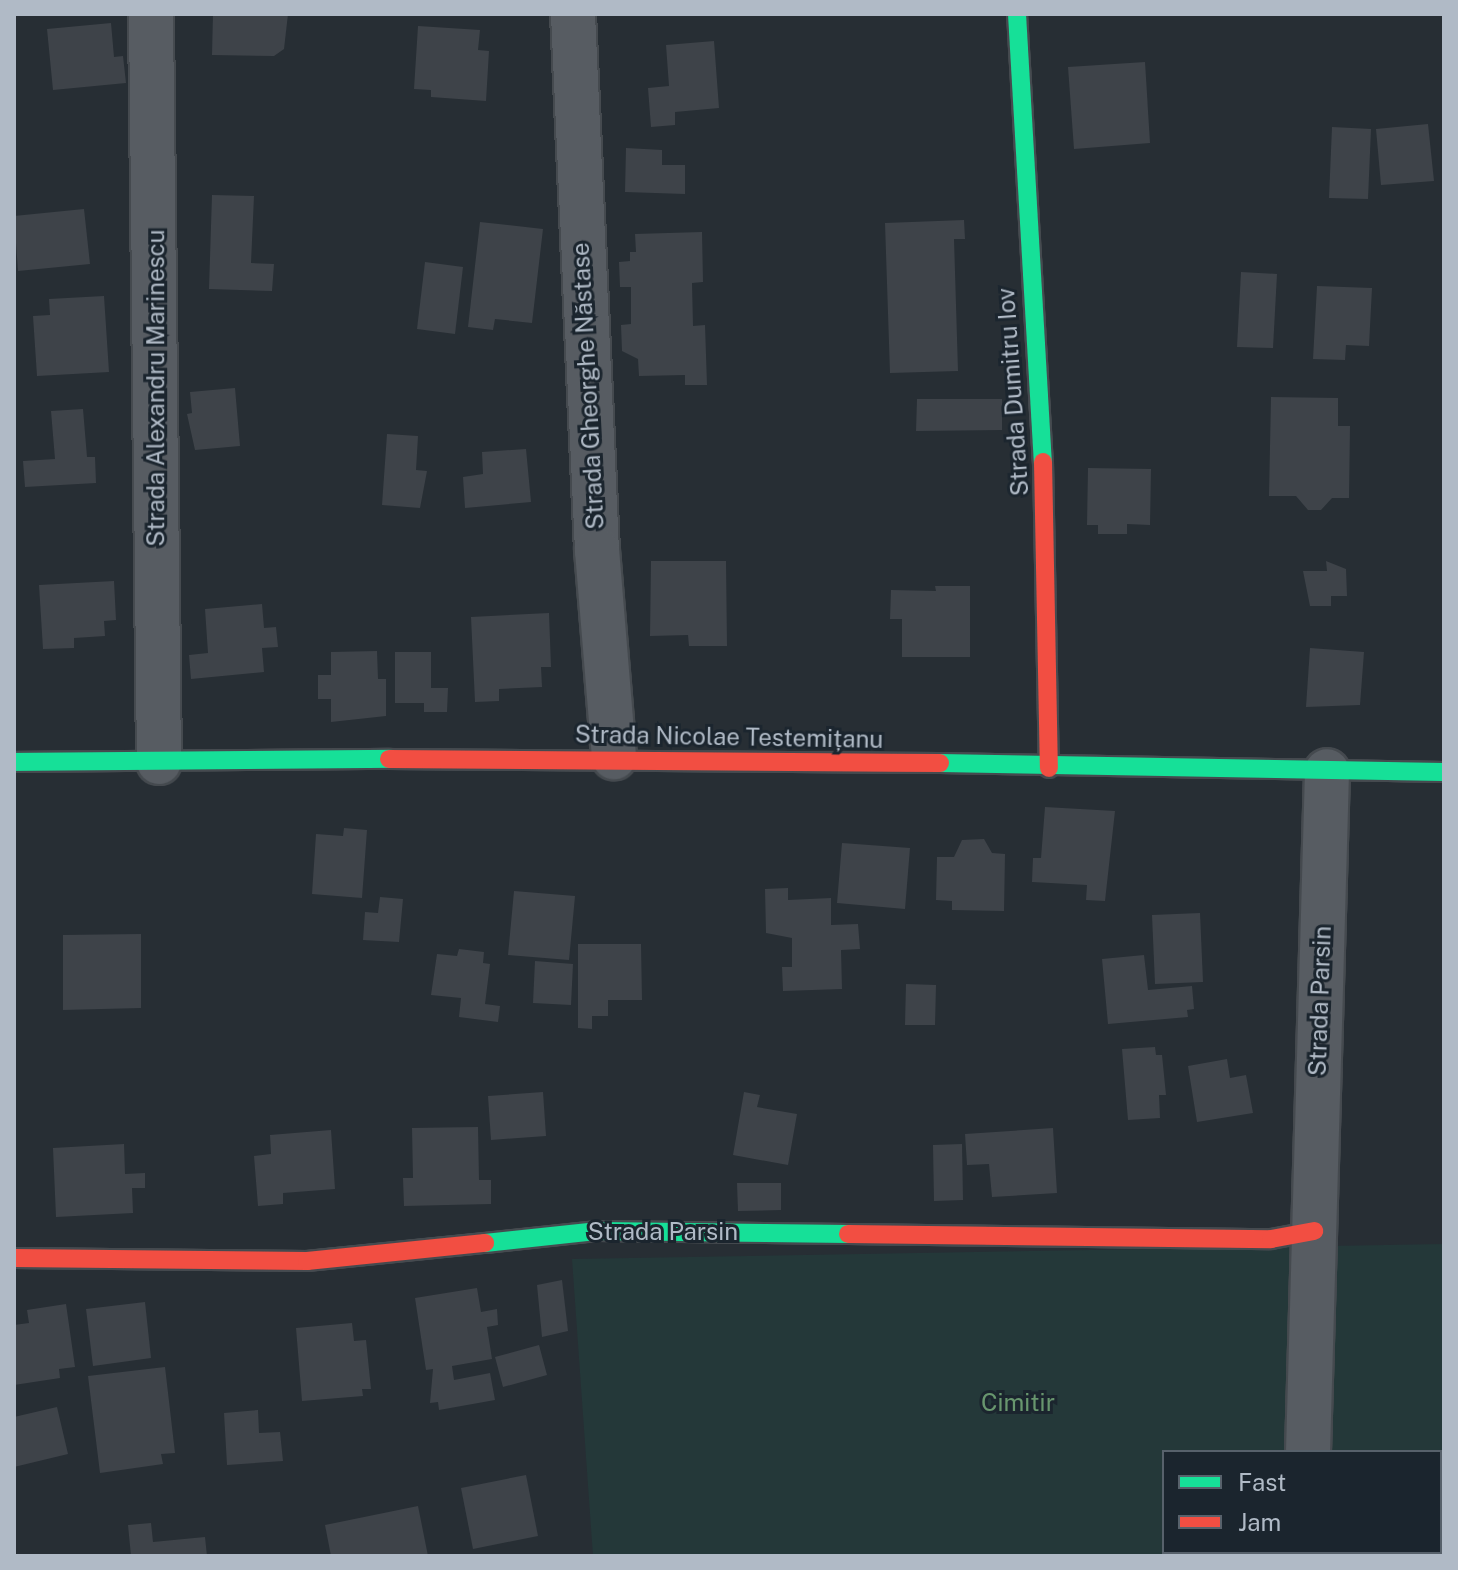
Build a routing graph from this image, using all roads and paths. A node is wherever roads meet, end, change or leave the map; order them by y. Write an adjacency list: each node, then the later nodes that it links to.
1 (151, 14): 6 (street, Strada Alexandru Marinescu)
2 (573, 14): 4 (street, Strada Gheorghe Năstase)
3 (1017, 14): 7 (street, Strada Dumitru Iov)
4 (614, 757): 6 (street, Strada Nicolae Testemițanu); 7 (street, Strada Nicolae Testemițanu)
5 (14, 762): 6 (street, Strada Nicolae Testemițanu)
6 (159, 762)
7 (1049, 768): 8 (street, Strada Nicolae Testemițanu)
8 (1327, 771): 9 (street, Strada Nicolae Testemițanu); 10 (street, Strada Parsin)
9 (1444, 772)
10 (1314, 1231): 11 (street, Strada Parsin); 12 (street, Strada Parsin)
11 (14, 1258)
12 (1308, 1450)

